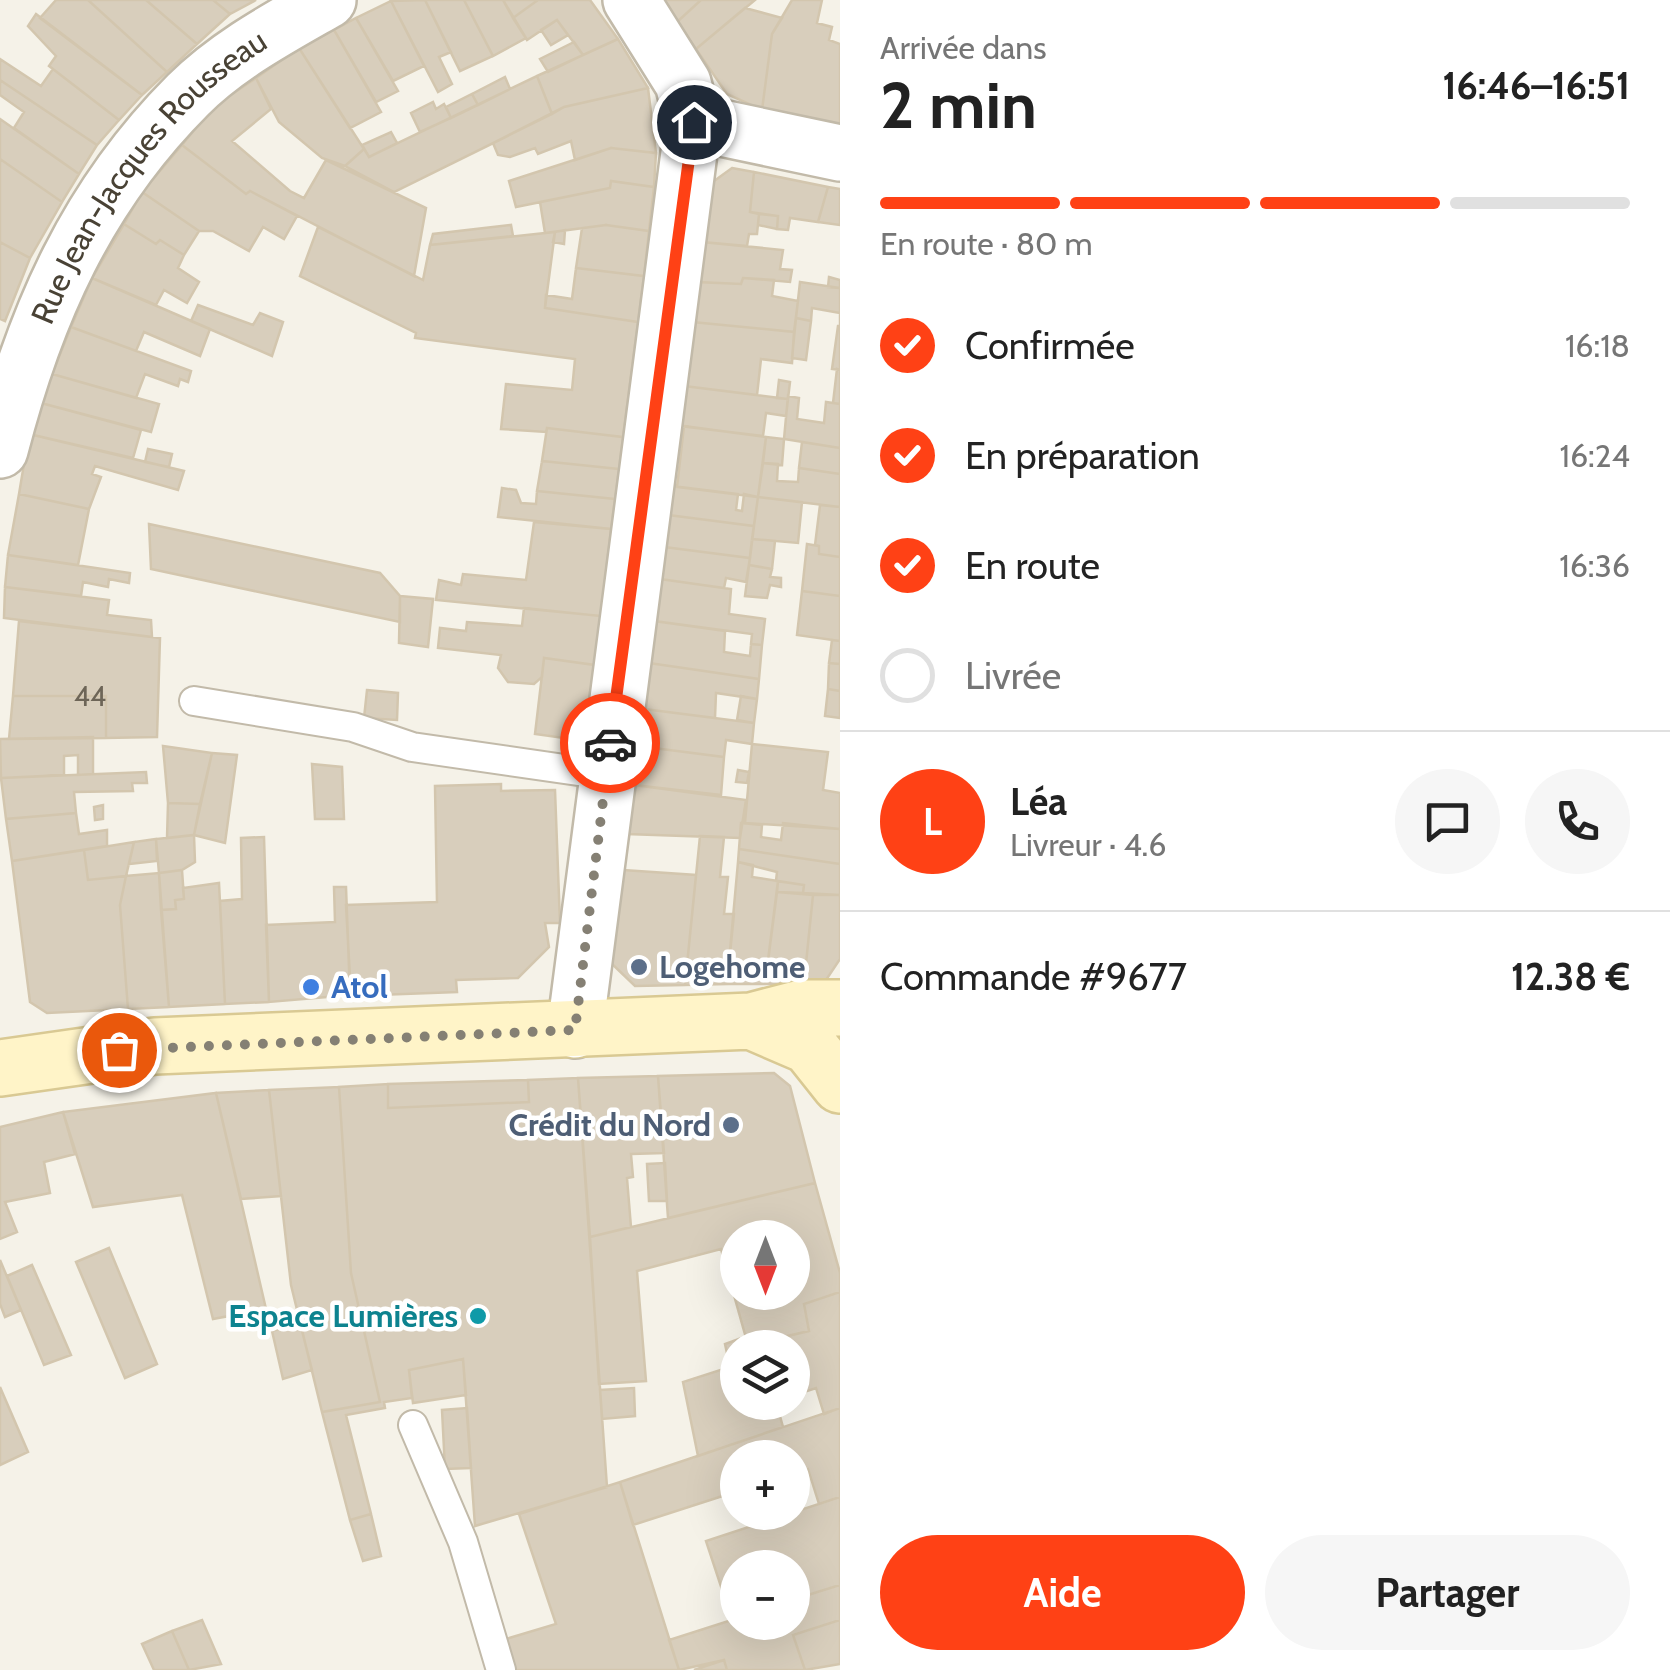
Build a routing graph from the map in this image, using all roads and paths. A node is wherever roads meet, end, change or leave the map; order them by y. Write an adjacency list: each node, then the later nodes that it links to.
1 (328, 0): 5 (street, Rue Jean-Jacques Rousseau)
2 (631, 0): 3 (street)
3 (694, 122): 4 (street); 7 (street)
4 (840, 154)
5 (0, 450)
6 (194, 701): 7 (lane)
7 (606, 775): 10 (street)
8 (840, 1008): 9 (main road)
9 (751, 1021): 10 (main road); 12 (main road)
10 (575, 1030): 11 (main road)
11 (0, 1068)
12 (840, 1085)
13 (413, 1425): 14 (lane)
14 (501, 1670)

